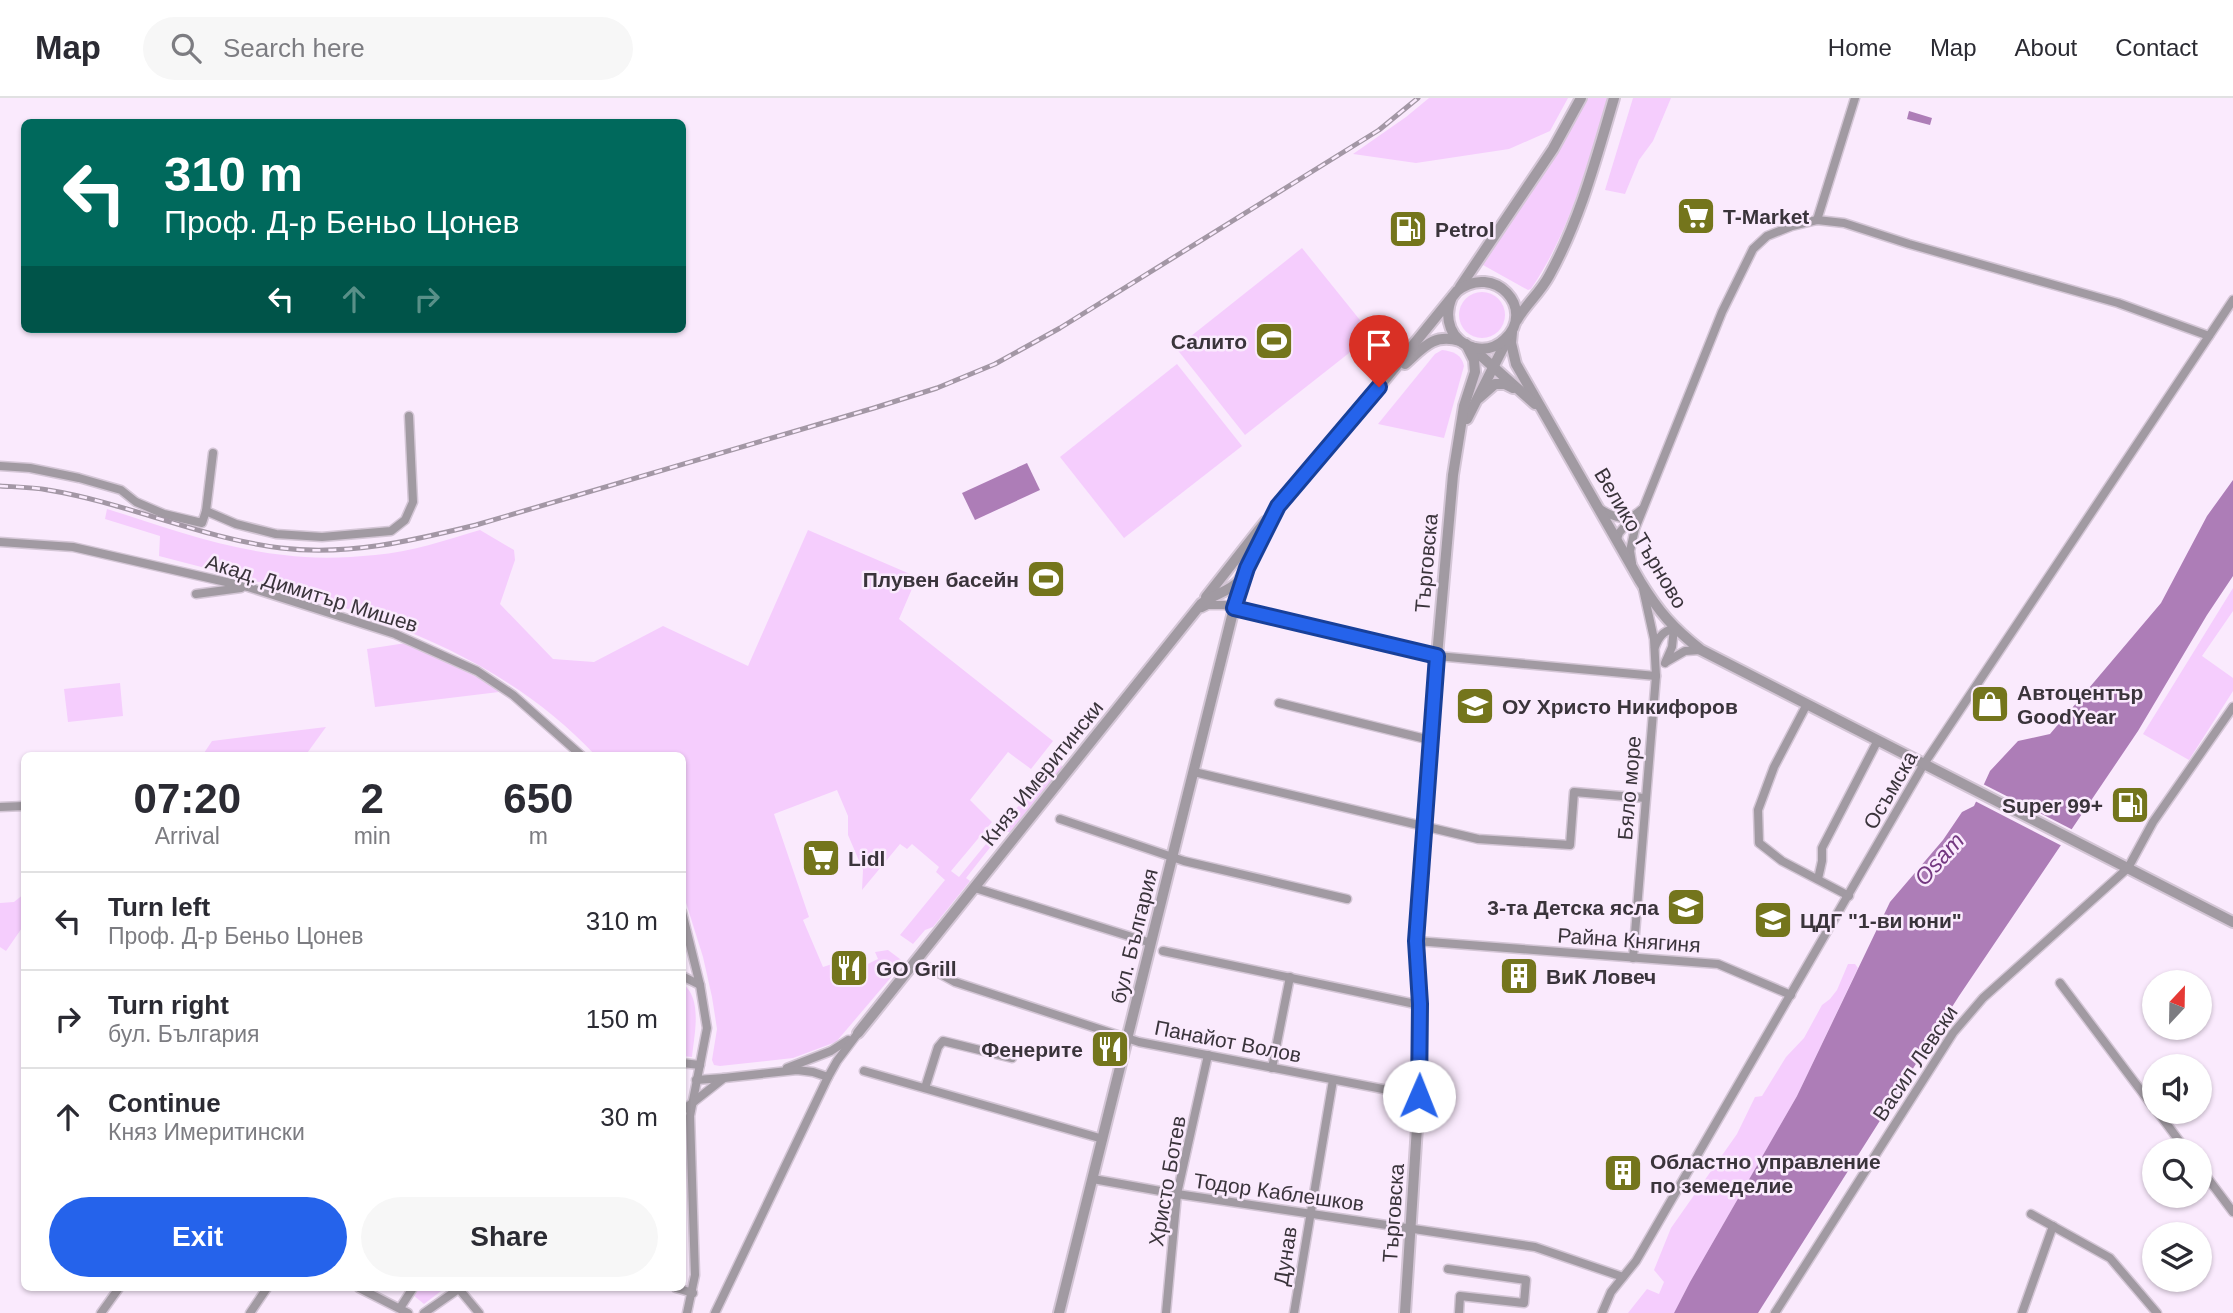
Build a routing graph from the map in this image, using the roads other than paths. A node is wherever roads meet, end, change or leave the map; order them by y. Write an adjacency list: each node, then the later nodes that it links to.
1 (1581, 98): 5 (street, Княз Имеритински)
2 (1614, 98): 7 (street)
3 (1855, 98): 4 (street)
4 (1817, 220): 8 (street); 21 (street)
5 (1455, 294): 7 (street, Велико Търново); 9 (street); 11 (street, Княз Имеритински)
6 (2233, 300): 8 (street, Осъмска)
7 (1512, 329): 9 (street); 10 (street); 14 (street, Велико Търново)
8 (2209, 336): 47 (street, Осъмска)
9 (1465, 344): 10 (street); 11 (street); 16 (street)
10 (1493, 366): 12 (street); 13 (street)
11 (1379, 387): 19 (street, Княз Имеритински)
12 (1522, 392): 13 (street); 14 (street)
13 (1472, 405): 16 (street)
14 (1542, 411): 20 (street, Велико Търново)
15 (409, 415): 22 (street)
16 (1457, 445): 38 (street, Търговска)
17 (213, 453): 22 (street)
18 (0, 466): 22 (street)
19 (1278, 506): 28 (street, Княз Имеритински); 32 (street)
20 (1599, 508): 23 (street); 25 (street, Велико Търново)
21 (1643, 508): 23 (street); 24 (street)
22 (206, 511)
23 (1635, 515): 25 (street)
24 (1635, 529): 25 (street); 27 (street)
25 (1617, 539): 27 (street, Велико Търново)
26 (0, 542): 30 (street, Акад. Димитър Мишев)
27 (1632, 566): 29 (street, Велико Търново)
28 (1247, 568): 32 (street, Княз Имеритински); 33 (street, бул. България)
29 (1640, 581): 35 (street, Велико Търново); 36 (street)
30 (248, 587): 31 (street); 46 (street, Акад. Димитър Мишев)
31 (196, 594)
32 (1201, 604): 34 (street, Княз Имеритински)
33 (1234, 608): 34 (street); 38 (street); 48 (street, бул. България)
34 (1188, 619): 57 (street, Княз Имеритински)
35 (1674, 628): 36 (street); 37 (street, Велико Търново); 39 (street)
36 (1655, 650): 40 (street)
37 (1701, 650): 39 (street); 42 (street, Велико Търново)
38 (1437, 656): 40 (street); 44 (street, Търговска)
39 (1665, 663): 40 (street, Бяло море)
40 (1656, 676): 49 (street, Бяло море)
41 (1279, 703): 44 (street)
42 (1807, 704): 45 (street, Велико Търново); 56 (street)
43 (2233, 707): 55 (street, Васил Левски)
44 (1430, 740): 53 (street, Търговска)
45 (1878, 740): 47 (street, Велико Търново); 56 (street)
46 (577, 752)
47 (1924, 764): 55 (street, Велико Търново); 58 (street, Осъмска)
48 (1194, 772): 53 (street); 54 (street, бул. България)
49 (1645, 798): 53 (street); 65 (street, Бяло море)
50 (21, 806): 51 (street)
51 (0, 807)
52 (1060, 820): 54 (street)
53 (1424, 827): 62 (street, Търговска)
54 (1173, 858): 59 (street); 63 (street, бул. България)
55 (2127, 868): 60 (street); 123 (street, Васил Левски)
56 (1818, 879): 58 (street)
57 (975, 888): 63 (street); 66 (street, Княз Имеритински)
58 (1849, 896): 71 (street, Осъмска)
59 (1347, 899)
60 (2233, 922)
61 (686, 927): 70 (street)
62 (1416, 941): 65 (street, Райна Княгиня); 72 (street, Търговска)
63 (1151, 943): 74 (street, бул. България)
64 (1163, 951): 67 (street)
65 (1633, 958): 71 (street, Райна Княгиня)
66 (917, 961): 73 (street, Княз Имеритински); 74 (street, Панайот Волов)
67 (1290, 977): 72 (street); 79 (street)
68 (686, 978): 70 (street)
69 (2060, 983): 87 (street)
70 (701, 985): 78 (street)
71 (1791, 995): 101 (street, Осъмска)
72 (1420, 1004): 88 (street, Търговска)
73 (858, 1033): 80 (street); 82 (street, Княз Имеритински)
74 (1128, 1038): 75 (street, Панайот Волов); 91 (street, бул. България)
75 (1208, 1055): 79 (street, Панайот Волов); 94 (street, Христо Ботев)
76 (1012, 1058): 86 (street)
77 (686, 1063): 78 (street)
78 (700, 1065): 84 (street)
79 (1272, 1068): 85 (street, Панайот Волов)
80 (781, 1070): 82 (street); 83 (street)
81 (863, 1071): 86 (street)
82 (828, 1077): 116 (street, Княз Имеритински)
83 (724, 1078): 84 (street); 89 (street)
84 (696, 1080): 89 (street)
85 (1333, 1080): 88 (street, Панайот Волов); 97 (street, Дунав)
86 (925, 1088): 91 (street)
87 (2142, 1091)
88 (1419, 1096): 99 (street, Търговска)
89 (691, 1104): 90 (street); 109 (street)
90 (686, 1108)
91 (1103, 1139): 92 (street, бул. България)
92 (1093, 1179): 94 (street, Тодор Каблешков); 117 (street, бул. България)
93 (2212, 1184): 95 (street)
94 (1177, 1194): 97 (street, Тодор Каблешков); 118 (street, Христо Ботев)
95 (2233, 1212)
96 (2032, 1214): 98 (street)
97 (1310, 1215): 99 (street, Тодор Каблешков); 119 (street, Дунав)
98 (2053, 1226): 124 (street); 125 (street)
99 (1411, 1228): 101 (street, Тодор Каблешков); 120 (street, Търговска)
100 (1448, 1269): 121 (street)
101 (1623, 1277): 122 (street, Осъмска)
102 (117, 1291): 111 (street)
103 (265, 1291): 112 (street)
104 (365, 1291): 110 (street)
105 (412, 1291): 110 (street)
106 (455, 1291): 113 (street)
107 (461, 1291): 114 (street)
108 (686, 1291): 109 (street)
109 (693, 1293): 115 (street)
110 (404, 1310)
111 (101, 1313)
112 (250, 1313)
113 (424, 1313)
114 (478, 1313)
115 (687, 1313)
116 (715, 1313)
117 (1059, 1313)
118 (1166, 1313)
119 (1294, 1313)
120 (1405, 1313)
121 (1459, 1313)
122 (1602, 1313)
123 (1775, 1313)
124 (2022, 1313)
125 (2157, 1313)

